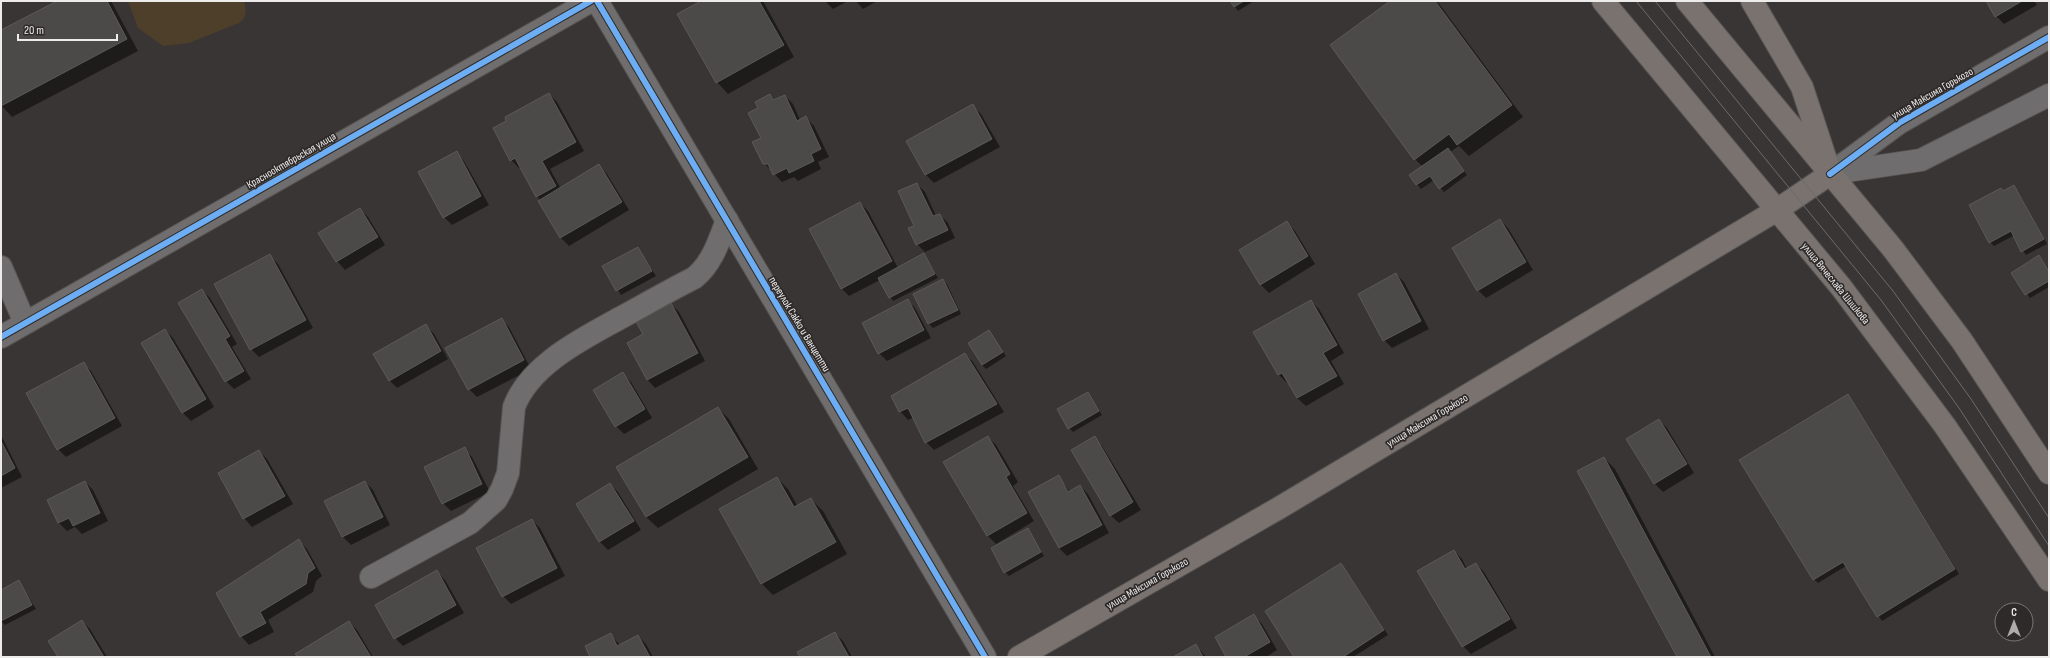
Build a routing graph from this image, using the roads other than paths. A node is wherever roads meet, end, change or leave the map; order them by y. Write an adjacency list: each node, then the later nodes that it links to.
1 (591, 1): 12 (street, Краснооктябрьская улица)
2 (597, 1): 10 (street, переулок Сакко и Ванцетти)
3 (1603, 1): 9 (main road, улица Вячеслава Шишкова)
4 (1687, 1): 8 (main road)
5 (1752, 1): 8 (main road)
6 (2046, 46): 8 (street, улица Максима Горького)
7 (2049, 95): 8 (street, улица Максима Горького)
8 (1830, 174): 9 (main road, улица Максима Горького); 14 (main road)
9 (1777, 210): 16 (main road, улица Вячеслава Шишкова); 18 (main road, улица Максима Горького)
10 (727, 220): 15 (street); 17 (street, переулок Сакко и Ванцетти)
11 (1, 267): 12 (street)
12 (25, 323): 13 (street, Краснооктябрьская улица)
13 (1, 337)
14 (2049, 473)
15 (371, 577)
16 (2049, 580)
17 (985, 657)
18 (1019, 657)

